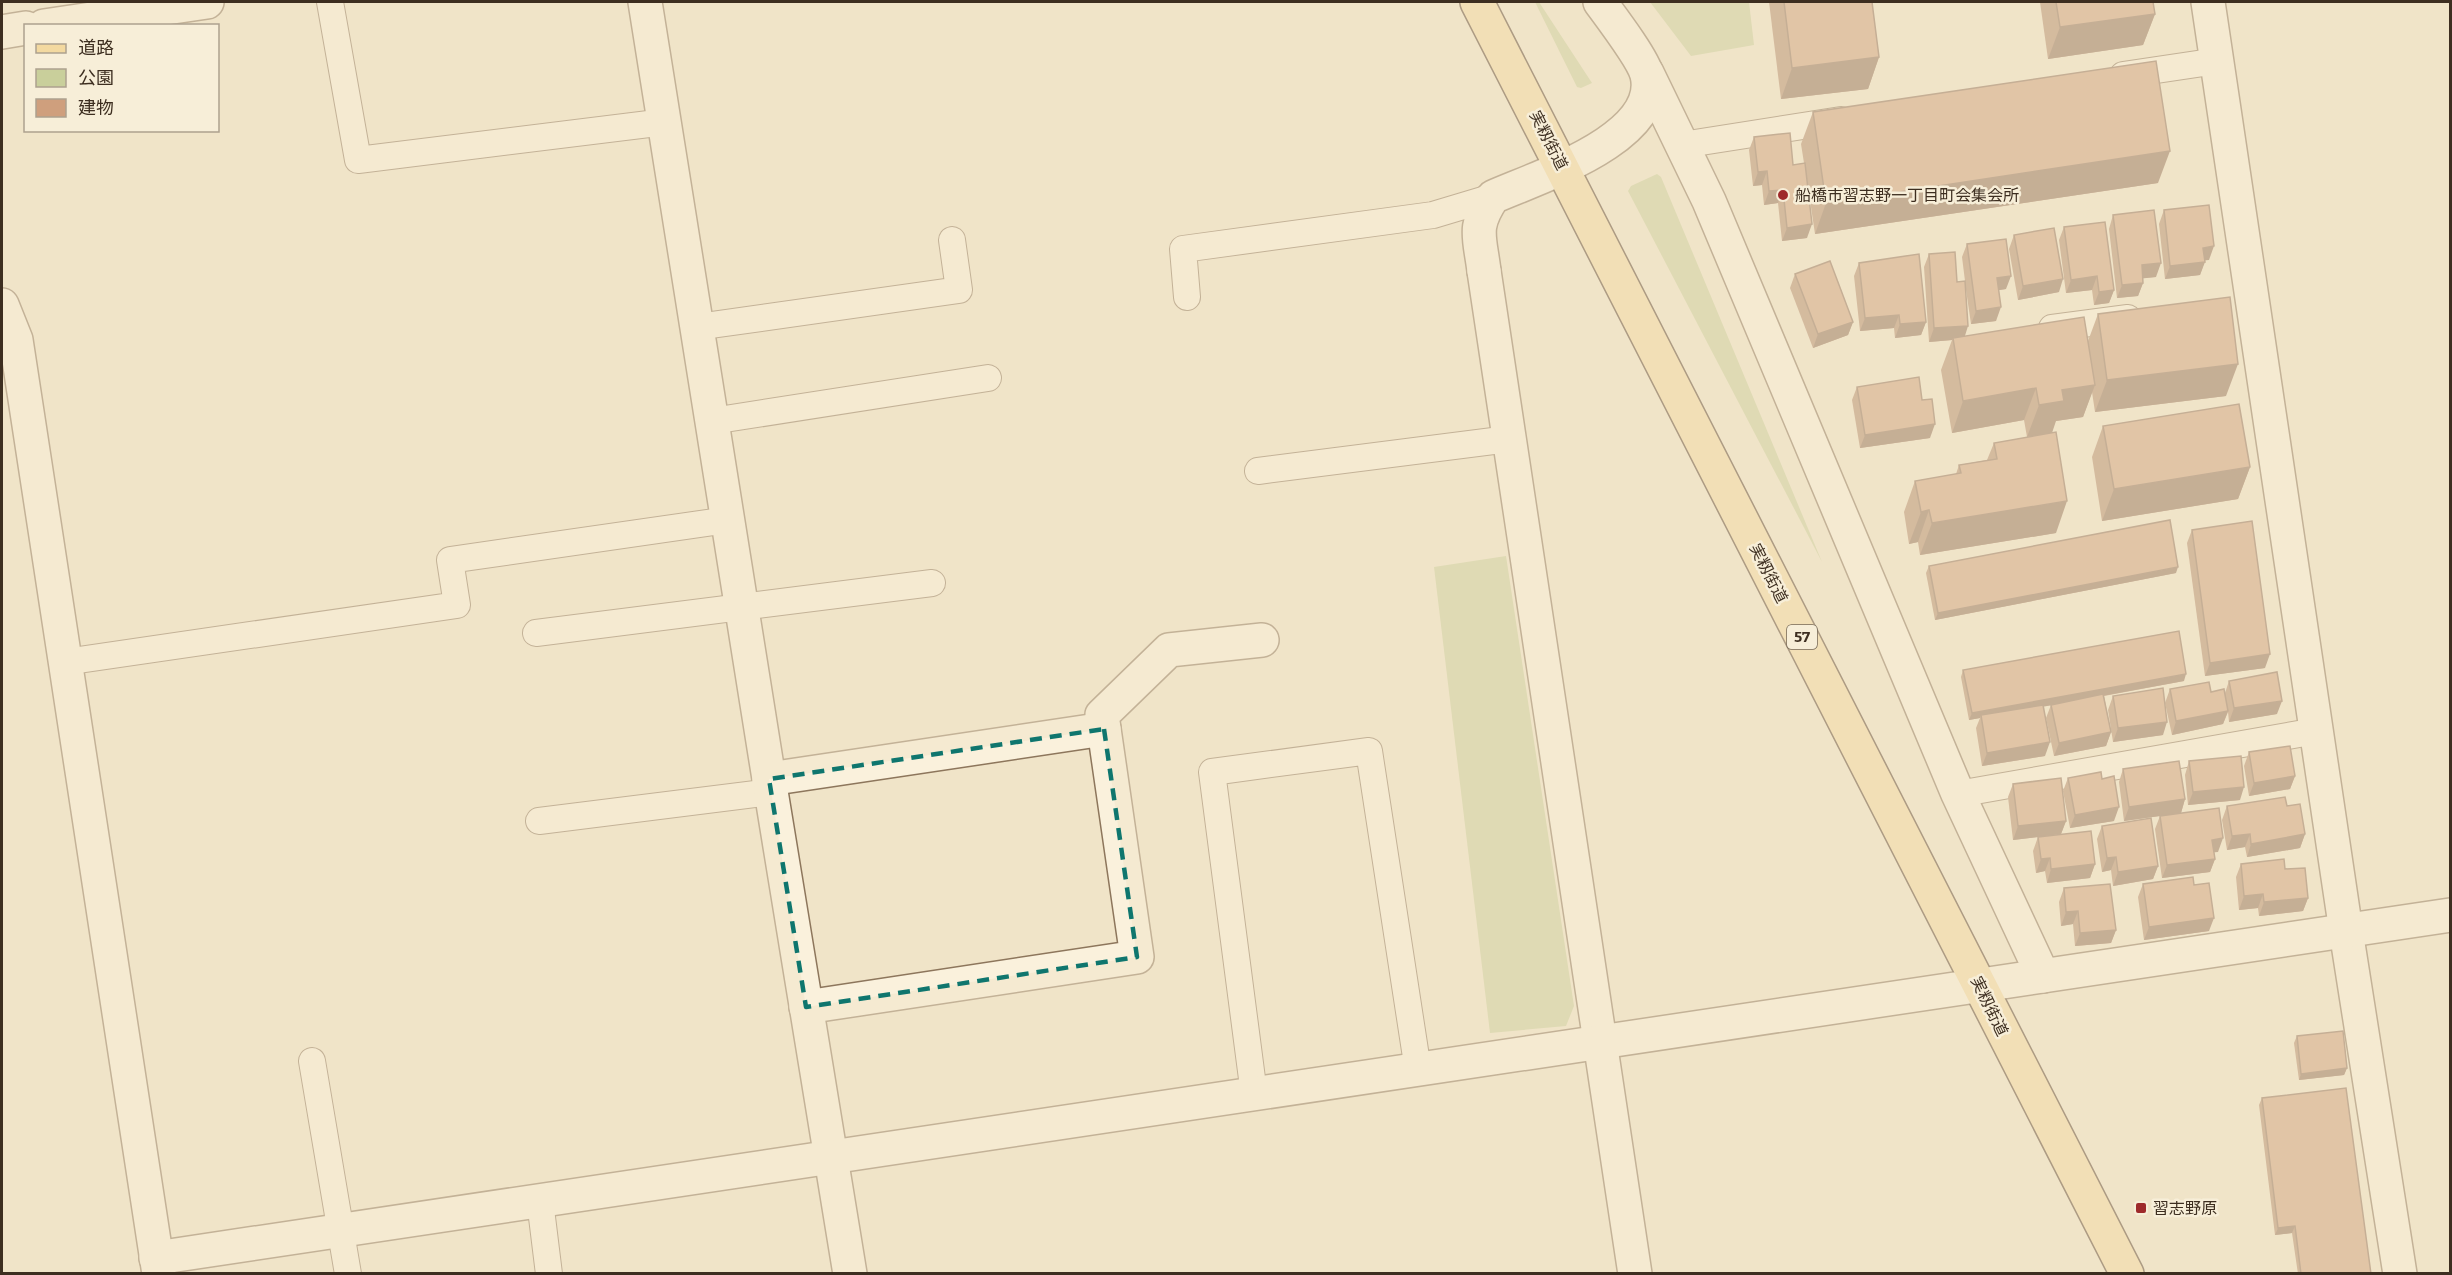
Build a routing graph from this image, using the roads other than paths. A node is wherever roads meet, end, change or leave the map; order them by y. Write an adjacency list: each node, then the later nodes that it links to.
1 (207, 2): 7 (street)
2 (330, 2): 14 (lane)
3 (645, 2): 14 (street)
4 (1477, 2): 16 (main road, 実籾街道 / 57)
5 (1600, 2): 11 (street)
6 (2208, 2): 10 (street)
7 (58, 24)
8 (24, 28): 9 (street)
9 (2, 32)
10 (2217, 61): 12 (lane); 35 (street)
11 (1647, 73): 15 (street); 16 (street)
12 (2094, 80)
13 (1863, 116): 15 (lane)
14 (665, 122): 22 (street)
15 (1682, 145): 37 (street)
16 (1562, 166): 17 (street); 42 (main road, 実籾街道 / 57)
17 (1493, 197): 19 (lane); 26 (street)
18 (952, 240): 22 (lane)
19 (1187, 297)
20 (2, 304): 33 (street)
21 (2147, 315): 23 (lane)
22 (697, 327): 25 (street)
23 (2030, 332)
24 (988, 378): 25 (lane)
25 (712, 421): 28 (street)
26 (1509, 439): 27 (lane); 44 (street)
27 (1258, 471)
28 (728, 520): 30 (street); 33 (lane)
29 (932, 583): 30 (lane)
30 (742, 607): 31 (lane); 36 (street)
31 (536, 633)
32 (1262, 640): 34 (street)
33 (64, 662): 51 (street)
34 (1104, 729): 36 (street); 43 (street)
35 (2316, 731): 37 (lane); 40 (street)
36 (770, 786): 38 (lane); 43 (street)
37 (1958, 794): 41 (street)
38 (539, 821)
39 (2451, 915): 40 (street)
40 (2346, 931): 41 (street); 57 (street)
41 (2043, 976): 42 (street)
42 (1980, 986): 44 (street); 56 (main road, 実籾街道 / 57)
43 (806, 1007): 48 (street)
44 (1600, 1043): 46 (street); 55 (street)
45 (312, 1061): 50 (lane)
46 (1418, 1070): 47 (street); 47 (lane)
47 (1254, 1094): 48 (street)
48 (831, 1157): 49 (street); 54 (street)
49 (540, 1201): 50 (street); 53 (lane)
50 (340, 1231): 51 (street); 52 (lane)
51 (158, 1266)
52 (348, 1274)
53 (549, 1274)
54 (850, 1274)
55 (1635, 1274)
56 (2127, 1274)
57 (2400, 1274)

